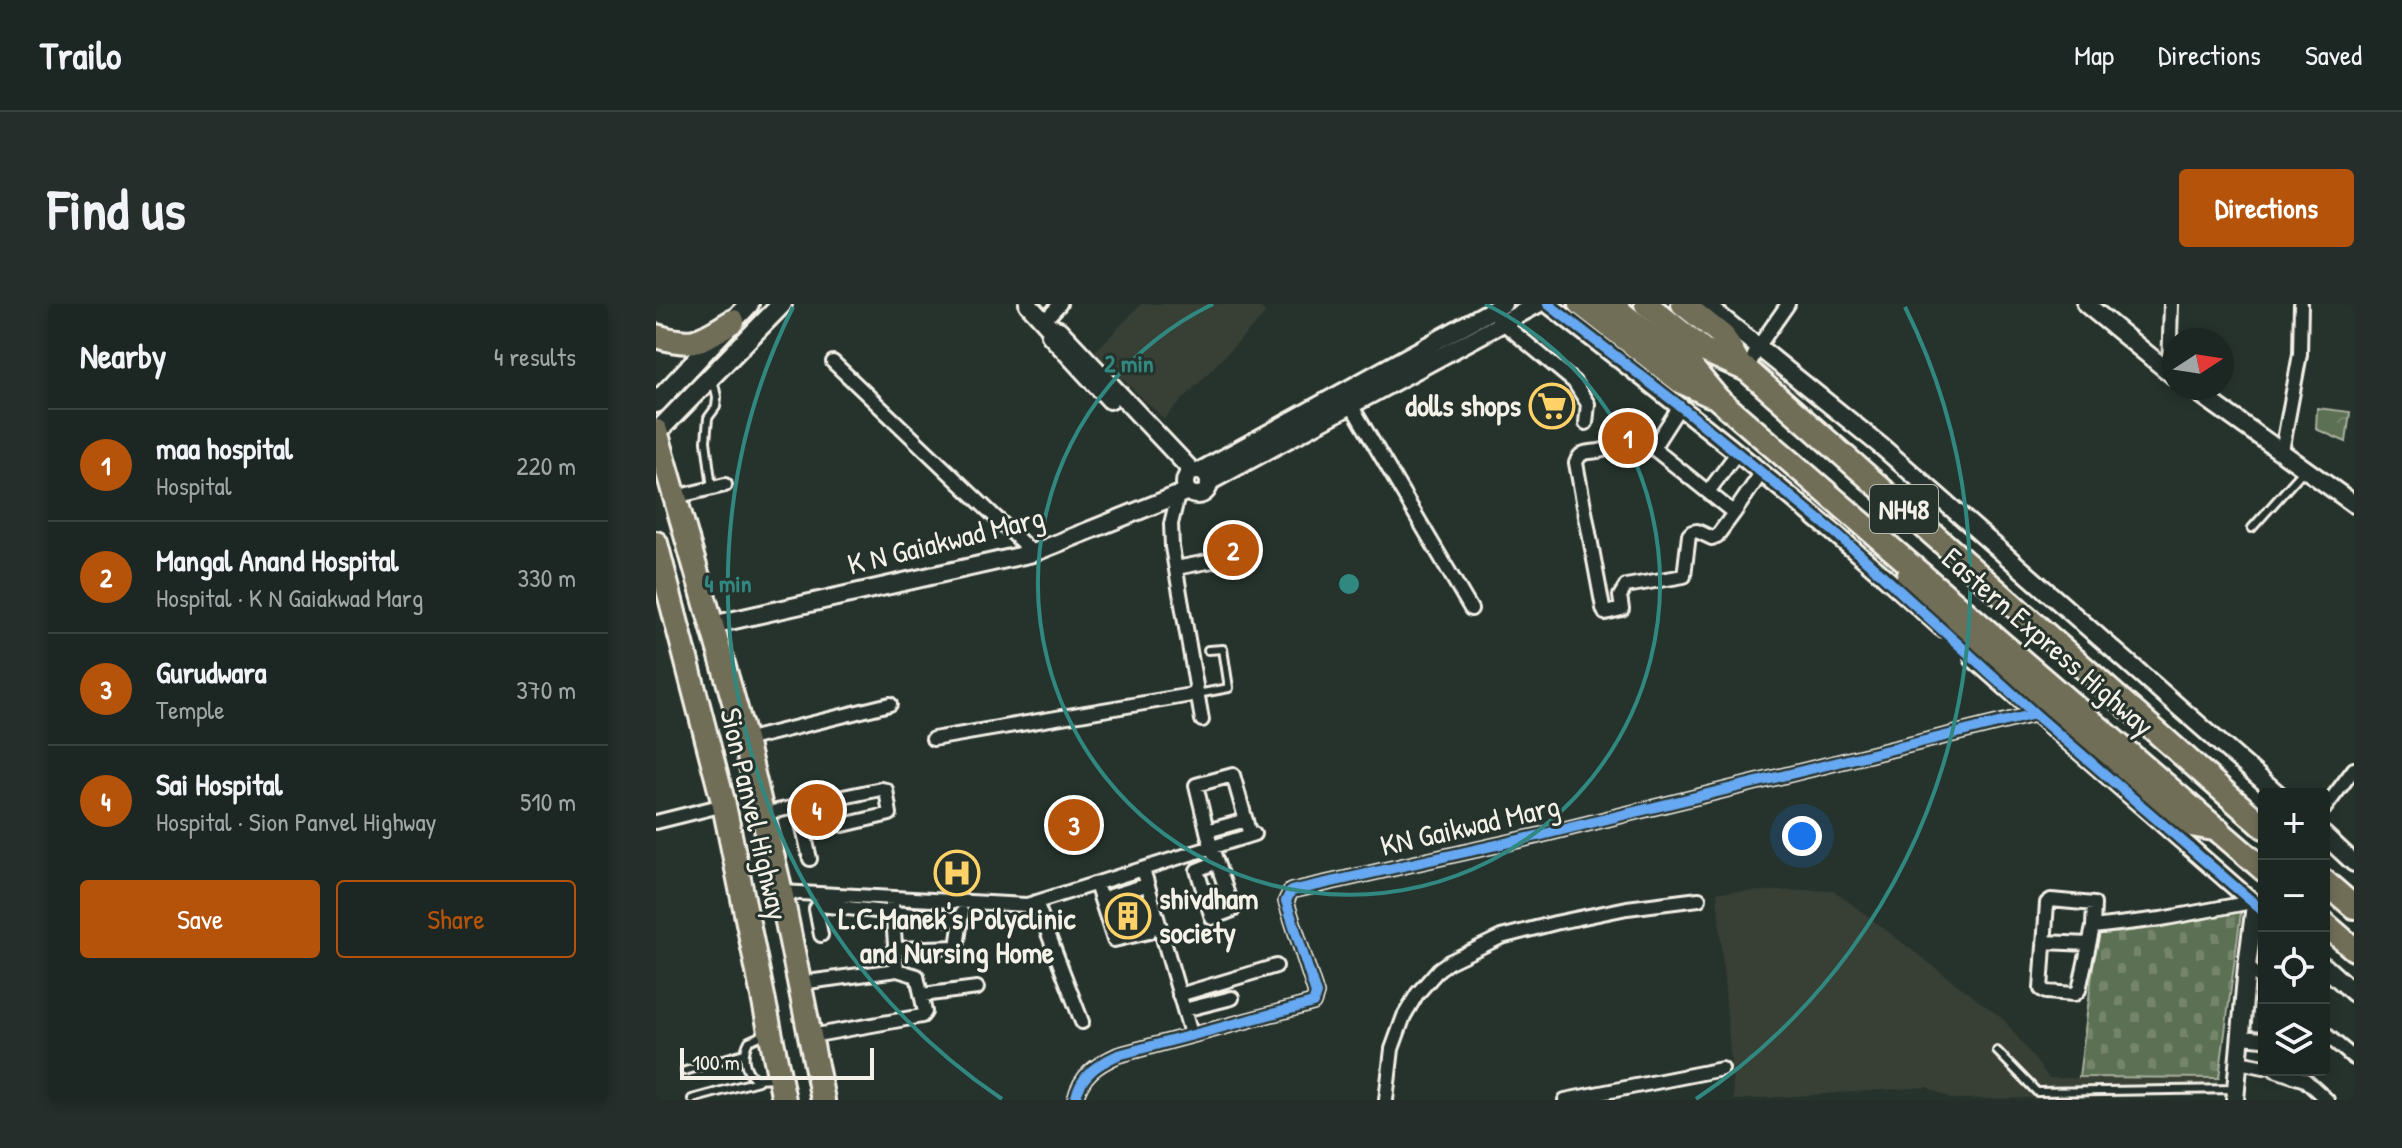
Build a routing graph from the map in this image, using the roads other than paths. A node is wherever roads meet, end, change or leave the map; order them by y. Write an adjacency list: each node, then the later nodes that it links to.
1 (749, 304): 17 (main road)
2 (782, 304): 28 (main road)
3 (1028, 304): 18 (street)
4 (1060, 304): 18 (street)
5 (1538, 304): 19 (street, K N Gaiakwad Marg)
6 (1548, 304): 33 (street)
7 (1581, 304): 29 (highway)
8 (1610, 304): 23 (highway, NH48)
9 (1646, 304): 23 (highway, NH48)
10 (1683, 304): 27 (highway)
11 (1705, 304): 22 (street)
12 (1788, 304): 22 (street)
13 (2086, 304): 25 (street)
14 (2171, 304): 20 (street)
15 (2301, 304): 37 (street)
16 (1496, 308): 19 (street); 26 (street, K N Gaiakwad Marg)
17 (733, 321): 21 (highway); 32 (main road)
18 (1046, 323): 41 (street)
19 (1503, 323): 26 (street, K N Gaiakwad Marg); 34 (street)
20 (2171, 328)
21 (656, 336)
22 (1758, 347): 27 (street); 62 (street)
23 (1699, 360): 27 (highway, NH48); 29 (highway, NH48)
24 (833, 362): 49 (street)
25 (2162, 366)
26 (1404, 368): 30 (street, K N Gaiakwad Marg)
27 (1744, 369): 69 (highway, Eastern Express Highway / NH48)
28 (712, 376): 35 (main road); 42 (lane)
29 (1718, 399): 77 (highway, Eastern Express Highway / NH48)
30 (1348, 400): 41 (street, K N Gaiakwad Marg); 52 (street)
31 (2209, 400): 37 (street)
32 (656, 403)
33 (1680, 406): 36 (street); 38 (street)
34 (1586, 423)
35 (656, 432): 44 (highway, Sion Panvel Highway)
36 (1653, 448): 43 (street); 46 (street)
37 (2282, 451): 39 (street)
38 (1737, 453): 40 (street); 43 (street)
39 (2306, 469): 45 (street); 47 (lane)
40 (1762, 472): 46 (street); 57 (street)
41 (1192, 481): 49 (street, K N Gaiakwad Marg); 51 (street)
42 (719, 486): 44 (street)
43 (1708, 492): 46 (street)
44 (675, 497): 53 (highway, Sion Panvel Highway)
45 (2354, 504)
46 (1734, 513)
47 (2252, 528)
48 (656, 543): 64 (highway, Sion Panvel Highway)
49 (1033, 553): 53 (street, K N Gaiakwad Marg)
50 (1223, 559): 51 (street)
51 (1176, 568): 55 (street)
52 (1471, 609)
53 (712, 625): 60 (highway, Sion Panvel Highway)
54 (1208, 650): 55 (lane)
55 (1197, 694): 58 (street); 59 (street)
56 (890, 704): 60 (street)
57 (2035, 714): 88 (street); 113 (street, KN Gaikwad Marg)
58 (1202, 720)
59 (933, 739)
60 (745, 740): 66 (highway, Sion Panvel Highway)
61 (2354, 769): 63 (street)
62 (2271, 788)
63 (2330, 801)
64 (724, 805): 68 (street); 114 (highway, Sion Panvel Highway)
65 (798, 806): 66 (street); 70 (street); 74 (street)
66 (762, 814): 82 (highway, Sion Panvel Highway)
67 (1246, 820): 71 (street); 71 (street); 73 (street)
68 (656, 822)
69 (2258, 822)
70 (843, 825)
71 (1207, 831): 73 (street)
72 (2330, 841): 76 (street)
73 (1211, 847): 75 (street); 78 (street)
74 (810, 859)
75 (1217, 862)
76 (2354, 863)
77 (2258, 865)
78 (1139, 870): 79 (street); 81 (street); 109 (street)
79 (1096, 884): 84 (street); 87 (street)
80 (2330, 886): 89 (highway)
81 (1140, 887): 84 (street); 84 (street)
82 (781, 892): 83 (street); 92 (highway, Sion Panvel Highway)
83 (891, 898): 86 (street); 90 (street)
84 (1101, 899)
85 (1699, 899): 133 (street)
86 (963, 902): 87 (street); 91 (street)
87 (1036, 902): 112 (street)
88 (2257, 906): 93 (street); 100 (street)
89 (2354, 907)
90 (892, 913): 91 (street); 92 (street); 97 (street)
91 (961, 920): 97 (street)
92 (787, 922): 105 (highway, Sion Panvel Highway)
93 (2093, 927): 95 (street); 96 (street)
94 (2330, 928): 98 (highway)
95 (2044, 942): 96 (street); 96 (street)
96 (2089, 944)
97 (895, 949): 101 (street)
98 (2354, 949)
99 (1276, 966): 104 (street)
100 (2247, 966): 103 (street); 117 (street)
101 (897, 970): 105 (street); 108 (street)
102 (2330, 971): 107 (street)
103 (2258, 976)
104 (1228, 980): 109 (street); 110 (street)
105 (800, 983): 116 (highway, Sion Panvel Highway)
106 (977, 988): 108 (street)
107 (2354, 993)
108 (922, 995): 116 (street)
109 (1179, 995): 111 (street)
110 (1232, 998): 111 (street); 113 (street)
111 (1184, 1010): 115 (street)
112 (1082, 1022)
113 (1238, 1022): 115 (street, KN Gaikwad Marg)
114 (771, 1032): 121 (lane); 128 (highway, Sion Panvel Highway)
115 (1191, 1034): 132 (street, KN Gaikwad Marg)
116 (811, 1036): 131 (highway, Sion Panvel Highway)
117 (2241, 1037): 119 (street); 123 (street)
118 (2330, 1038): 122 (street)
119 (2258, 1040)
120 (1997, 1051): 129 (lane)
121 (744, 1053): 126 (lane); 128 (lane)
122 (2354, 1058)
123 (2239, 1062): 124 (street); 129 (street)
124 (2258, 1066)
125 (1722, 1069): 134 (street)
126 (685, 1071)
127 (2294, 1076): 135 (street)
128 (775, 1086): 130 (lane)
129 (2235, 1094)
130 (692, 1099)
131 (823, 1100)
132 (1075, 1100)
133 (1386, 1100)
134 (1565, 1100)
135 (2327, 1100)

